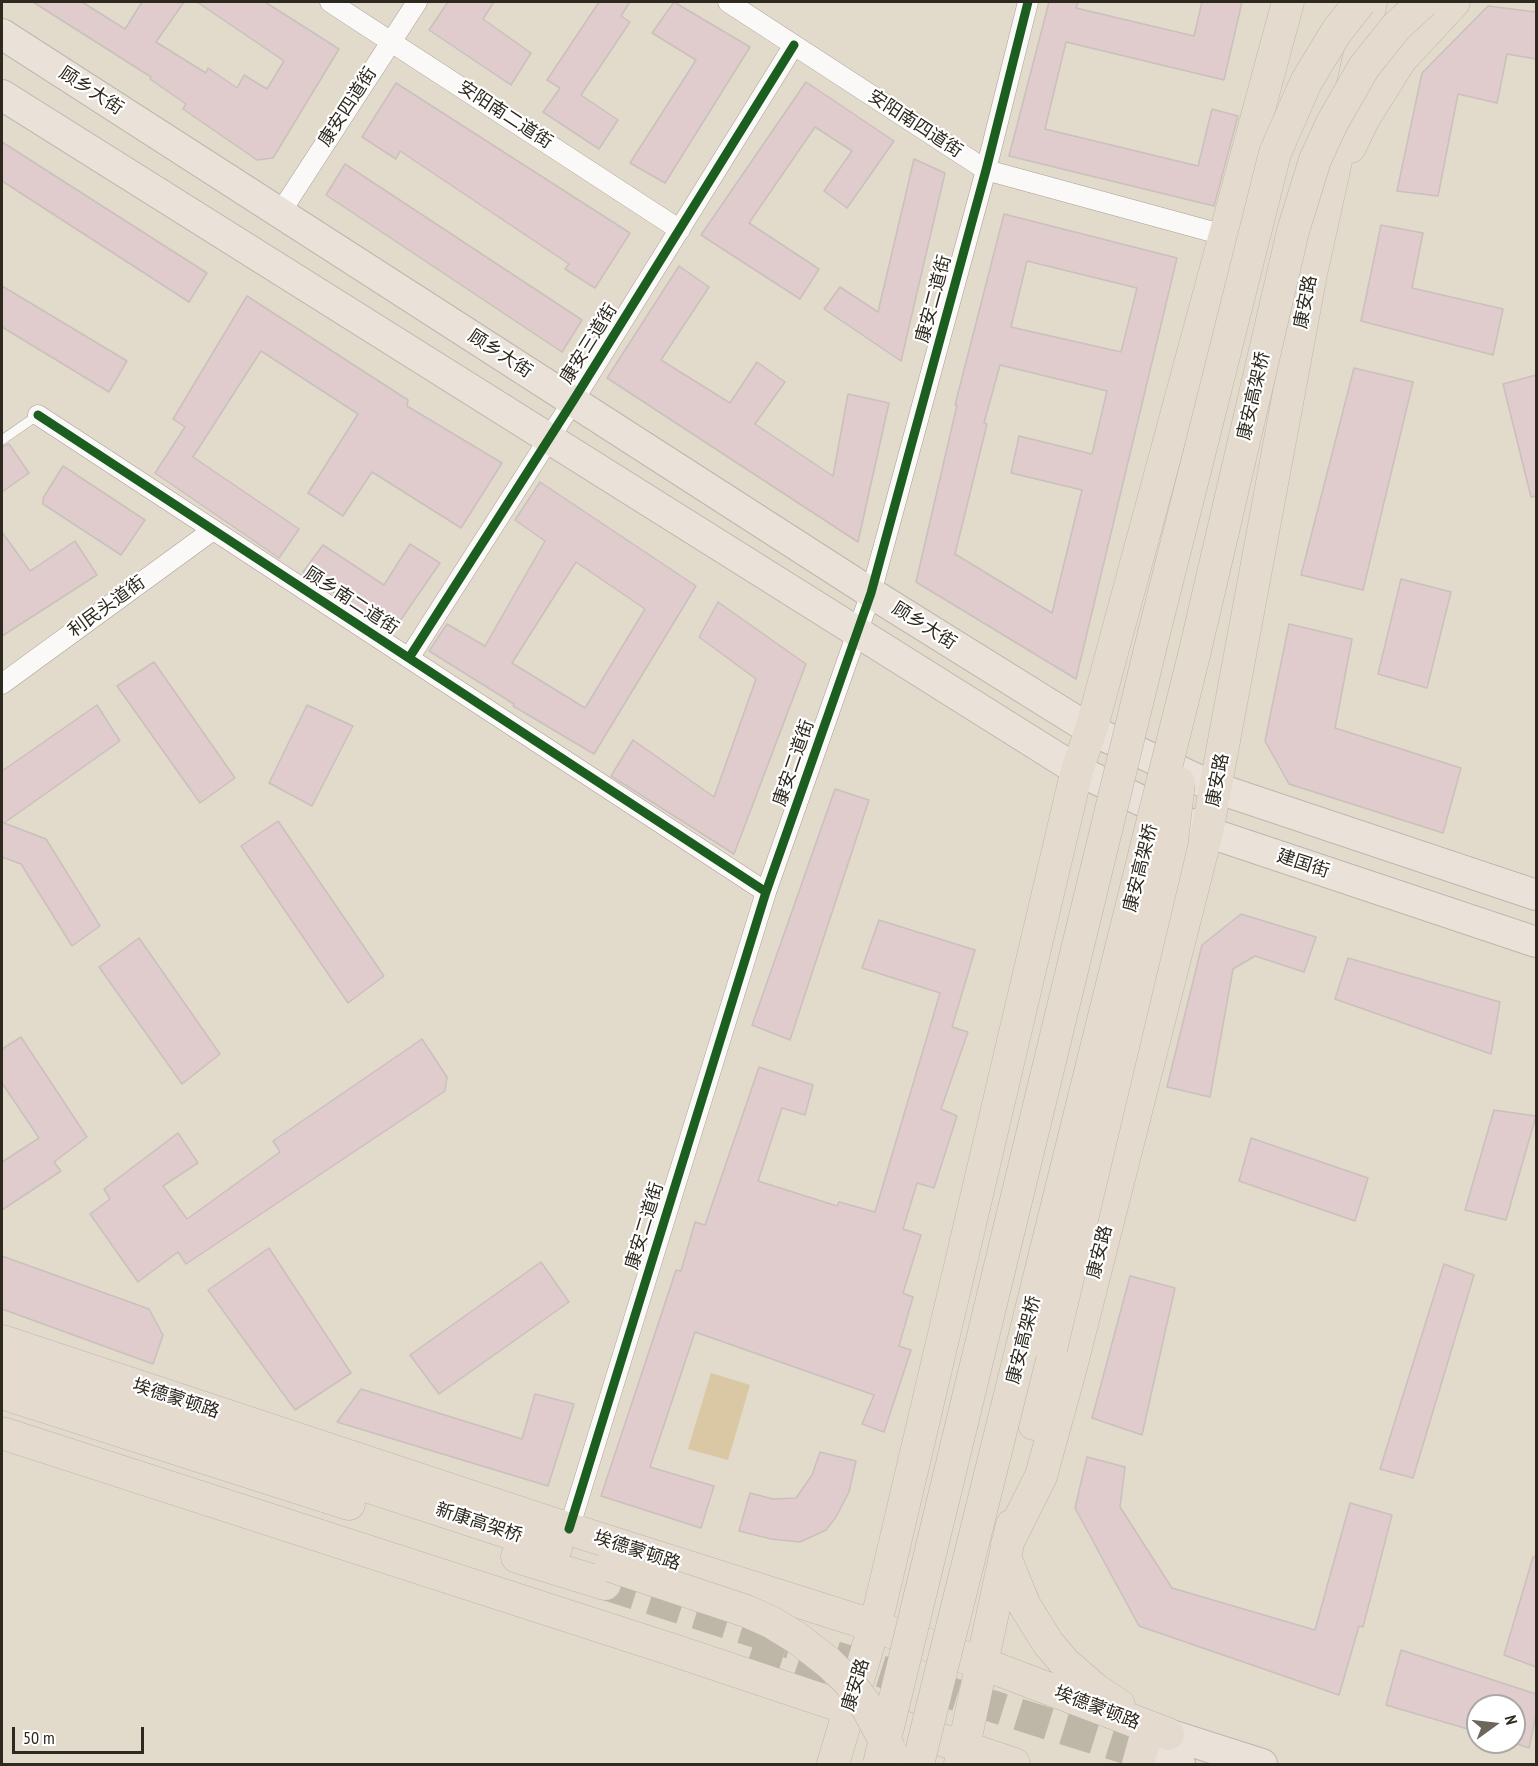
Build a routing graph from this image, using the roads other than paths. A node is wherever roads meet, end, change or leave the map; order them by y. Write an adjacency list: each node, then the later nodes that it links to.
1 (330, 2): 11 (street, 安阳南二道街)
2 (417, 2): 11 (street, 康安四道街)
3 (728, 2): 12 (street, 安阳南四道街)
4 (1028, 2): 14 (street, 康安二道街)
5 (1288, 2): 18 (highway)
6 (1360, 2): 26 (highway, bridge)
7 (1371, 2): 15 (highway, 康安路)
8 (1423, 2): 27 (highway, 康安高架桥, bridge)
9 (1454, 2): 15 (highway)
10 (2, 34): 16 (main road, 顾乡大街)
11 (391, 41): 16 (street, 康安四道街); 17 (street, 安阳南二道街)
12 (794, 45): 14 (street, 安阳南四道街); 17 (street, 康安三道街)
13 (2, 95): 21 (main road)
14 (986, 170): 18 (street, 安阳南四道街); 24 (street, 康安二道街)
15 (1330, 185): 32 (highway, 康安路)
16 (280, 213): 19 (main road, 顾乡大街)
17 (680, 230): 19 (street, 康安三道街)
18 (1224, 235): 30 (highway)
19 (573, 402): 21 (street, 康安三道街); 24 (main road, 顾乡大街)
20 (38, 415): 22 (lane); 23 (street, 顾乡南二道街)
21 (550, 438): 25 (main road); 28 (street, 康安三道街)
22 (2, 440)
23 (213, 530): 28 (street, 顾乡南二道街); 29 (street, 利民头道街)
24 (871, 593): 25 (street, 康安二道街); 30 (main road, 顾乡大街)
25 (857, 633): 31 (main road); 34 (street, 康安二道街)
26 (1154, 633): 44 (highway, bridge); 51 (highway, bridge)
27 (1195, 651): 43 (highway, 康安路, bridge); 53 (highway, 康安高架桥, bridge)
28 (409, 658): 34 (street, 顾乡南二道街)
29 (2, 684)
30 (1091, 730): 31 (highway); 32 (main road)
31 (1077, 770): 33 (main road, 建国街); 44 (highway)
32 (1216, 788): 33 (highway, 康安路); 35 (main road)
33 (1208, 832): 36 (main road, 建国街); 43 (highway, 康安路)
34 (766, 892): 42 (street, 康安二道街)
35 (1536, 895)
36 (1536, 942)
37 (2, 1341): 42 (highway, 埃德蒙顿路)
38 (2, 1367): 52 (highway, 新康高架桥, bridge)
39 (2, 1393): 40 (highway)
40 (2, 1412)
41 (2, 1433): 48 (highway)
42 (569, 1529): 45 (highway, 埃德蒙顿路)
43 (1006, 1550): 45 (highway, 康安路); 47 (highway)
44 (880, 1605): 46 (highway, 康安路)
45 (981, 1663): 47 (highway, 埃德蒙顿路); 48 (highway, 康安路)
46 (847, 1715): 49 (highway, 康安路); 50 (highway)
47 (1159, 1747): 55 (main road)
48 (962, 1757): 54 (highway)
49 (833, 1764)
50 (848, 1764)
51 (879, 1764)
52 (896, 1764)
53 (918, 1764)
54 (1014, 1764)
55 (1262, 1764)

